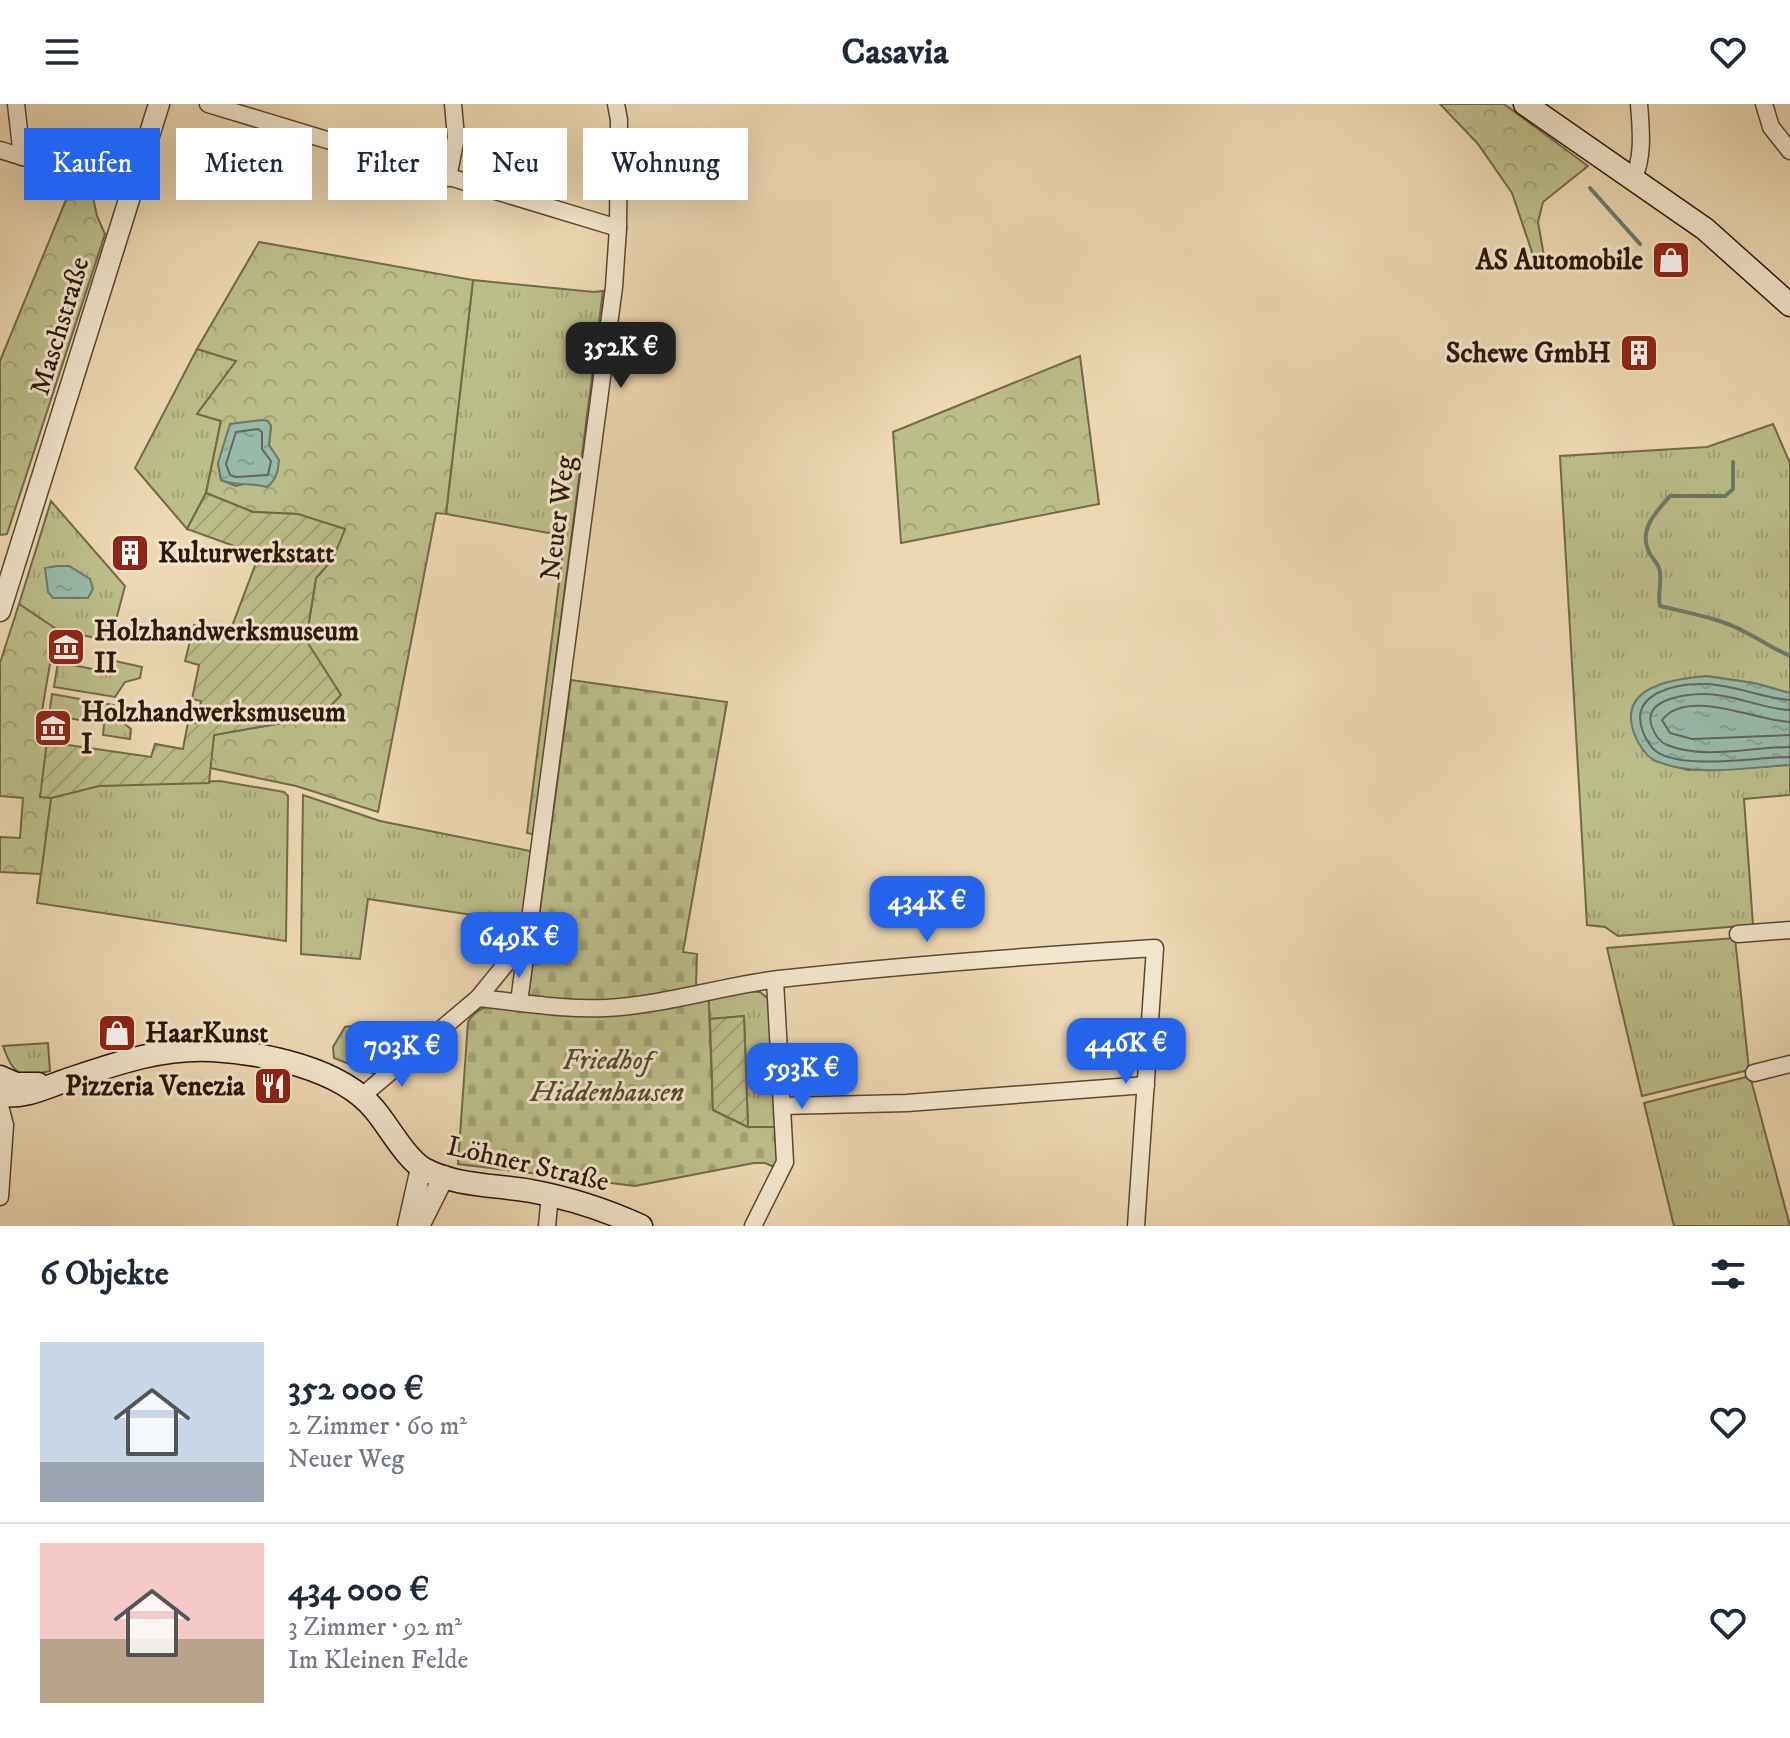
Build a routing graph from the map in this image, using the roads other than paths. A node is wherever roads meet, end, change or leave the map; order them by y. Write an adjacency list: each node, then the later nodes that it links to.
1 (16, 104): 12 (street)
2 (159, 104): 9 (street, Maschstraße)
3 (208, 104): 13 (street)
4 (453, 104): 13 (street)
5 (616, 104): 16 (street, Neuer Weg)
6 (1525, 104): 14 (main road)
7 (1639, 104): 14 (street)
8 (1764, 104): 10 (street)
9 (151, 128)
10 (1790, 151)
11 (1, 153): 12 (street)
12 (22, 157)
13 (448, 178): 16 (street)
14 (1633, 180): 17 (main road)
15 (129, 200): 18 (street, Maschstraße)
16 (618, 228): 21 (street, Neuer Weg)
17 (1790, 305)
18 (0, 611)
19 (1790, 930): 20 (street)
20 (1738, 934)
21 (529, 937): 23 (street); 24 (street, Neuer Weg)
22 (775, 980): 24 (street); 29 (street); 33 (street)
23 (478, 998): 24 (street); 31 (street)
24 (519, 1002)
25 (1790, 1064): 26 (street)
26 (1754, 1073)
27 (0, 1077): 28 (main road, Löhner Straße)
28 (63, 1082): 30 (main road, Löhner Straße); 31 (main road, Löhner Straße)
29 (1146, 1085): 33 (street); 43 (street)
30 (0, 1095)
31 (362, 1096): 34 (main road, Löhner Straße)
32 (0, 1106): 37 (street)
33 (782, 1106): 42 (street)
34 (421, 1168): 35 (main road, Löhner Straße); 38 (street)
35 (444, 1176): 36 (main road, Löhner Straße); 39 (street)
36 (550, 1195): 40 (street); 41 (main road, Löhner Straße)
37 (0, 1197)
38 (408, 1226)
39 (419, 1226)
40 (547, 1226)
41 (641, 1226)
42 (753, 1226)
43 (1136, 1226)

